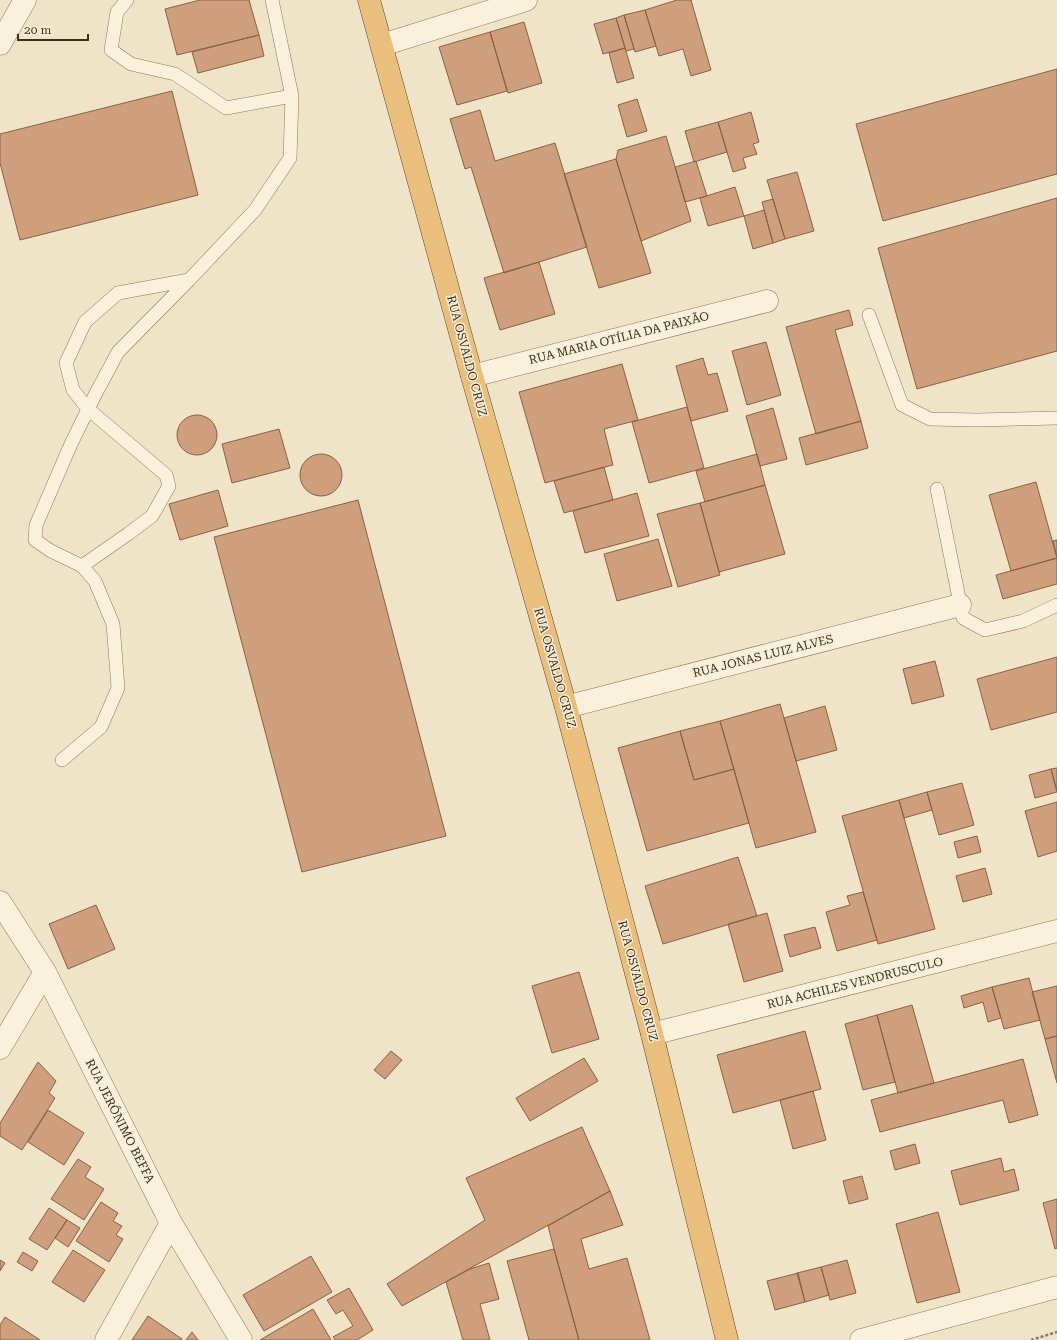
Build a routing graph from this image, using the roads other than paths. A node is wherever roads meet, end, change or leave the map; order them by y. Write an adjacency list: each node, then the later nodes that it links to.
1 (127, 0): 8 (lane)
2 (272, 0): 8 (lane)
3 (369, 0): 7 (highway, RUA OSVALDO CRUZ)
4 (526, 0): 7 (street)
5 (17, 4): 6 (street)
6 (0, 44)
7 (382, 44): 12 (highway, RUA OSVALDO CRUZ)
8 (292, 96): 9 (lane)
9 (189, 280): 13 (lane); 13 (lane)
10 (767, 301): 12 (street, RUA MARIA OTÍLIA DA PAIXÃO)
11 (869, 316): 14 (lane)
12 (472, 376): 19 (highway, RUA OSVALDO CRUZ)
13 (88, 409): 16 (lane); 16 (lane)
14 (1057, 418)
15 (937, 489): 17 (lane)
16 (82, 566): 20 (lane)
17 (960, 605): 18 (lane); 19 (street, RUA JONAS LUIZ ALVES)
18 (1057, 605)
19 (566, 707): 24 (highway, RUA OSVALDO CRUZ)
20 (62, 760)
21 (0, 902): 23 (street, RUA JERÔNIMO BEFFA)
22 (1057, 931): 24 (street, RUA ACHILES VENDRUSCULO)
23 (45, 972): 25 (street); 26 (street, RUA JERÔNIMO BEFFA)
24 (652, 1034): 30 (highway, RUA OSVALDO CRUZ)
25 (0, 1048)
26 (171, 1223): 28 (street); 29 (street, RUA JERÔNIMO BEFFA)
27 (1057, 1287): 31 (street)
28 (106, 1340)
29 (241, 1340)
30 (727, 1340)
31 (861, 1340)

